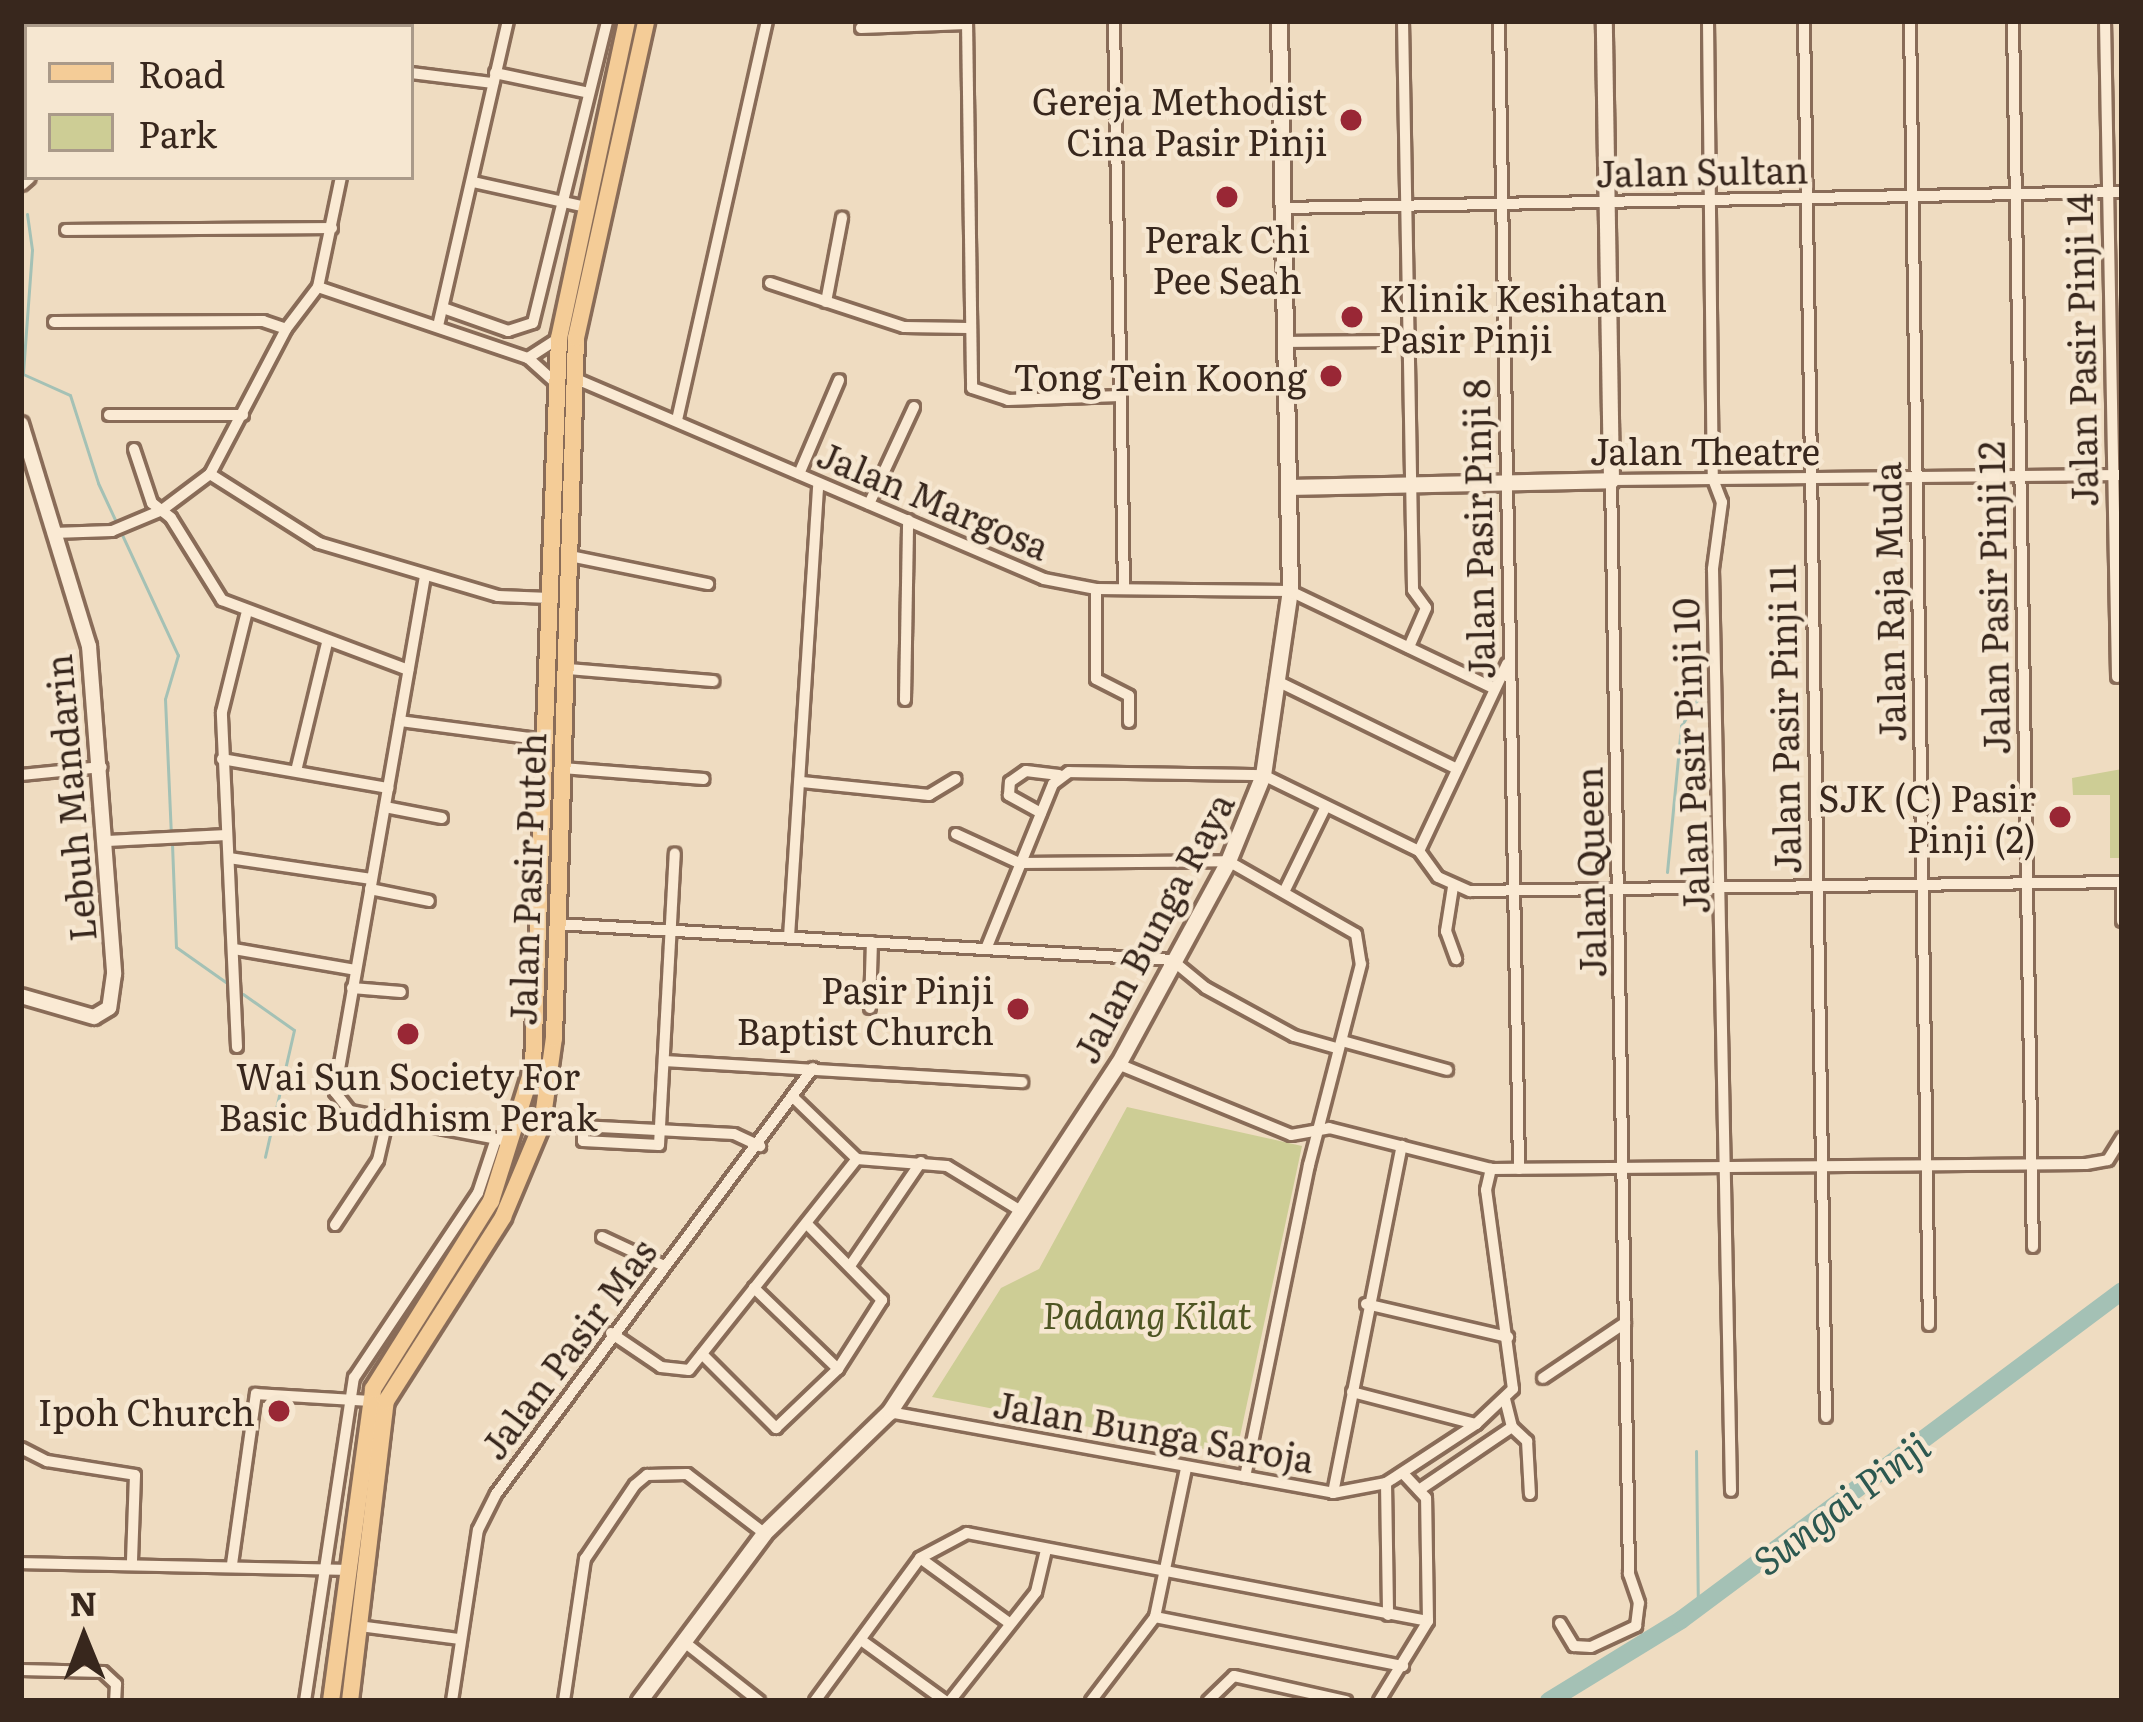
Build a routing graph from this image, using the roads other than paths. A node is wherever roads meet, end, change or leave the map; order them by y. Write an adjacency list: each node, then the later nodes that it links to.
1 (53, 21): 17 (street)
2 (508, 21): 21 (street)
3 (607, 21): 22 (street)
4 (627, 21): 35 (main road, Jalan Pasir Puteh)
5 (646, 21): 53 (main road, Jalan Pasir Puteh)
6 (767, 21): 58 (street)
7 (1114, 21): 54 (street)
8 (1279, 21): 36 (main road, Jalan Bunga Raya)
9 (1402, 21): 34 (street)
10 (1498, 21): 33 (street, Jalan Pasir Pinji 8)
11 (1604, 21): 31 (main road, Jalan Queen)
12 (1708, 21): 30 (street, Jalan Pasir Pinji 10)
13 (1804, 21): 29 (street, Jalan Pasir Pinji 11)
14 (1910, 21): 28 (street, Jalan Raja Muda)
15 (2013, 21): 27 (street, Jalan Pasir Pinji 12)
16 (2105, 21): 25 (street, Jalan Pasir Pinji 14)
17 (21, 22)
18 (967, 22): 19 (street); 46 (street)
19 (861, 28)
20 (414, 73): 21 (street)
21 (494, 78): 22 (street); 24 (street)
22 (589, 93): 32 (street)
23 (340, 180): 38 (street)
24 (473, 182): 32 (street); 43 (street)
25 (2107, 192): 26 (street, Jalan Sultan); 27 (street, Jalan Sultan); 64 (street, Jalan Pasir Pinji 14)
26 (2122, 192)
27 (2018, 194): 28 (street, Jalan Sultan); 63 (street, Jalan Pasir Pinji 12)
28 (1914, 196): 29 (street, Jalan Sultan); 68 (street, Jalan Raja Muda)
29 (1809, 198): 30 (street, Jalan Sultan); 67 (street, Jalan Pasir Pinji 11)
30 (1710, 200): 31 (street, Jalan Sultan); 65 (street, Jalan Pasir Pinji 10)
31 (1607, 202): 33 (street, Jalan Sultan); 66 (main road, Jalan Queen)
32 (563, 203): 35 (street); 43 (street)
33 (1502, 204): 34 (street, Jalan Sultan); 69 (street, Jalan Pasir Pinji 8)
34 (1403, 206): 36 (street, Jalan Sultan); 71 (street)
35 (586, 207): 48 (main road, Jalan Pasir Puteh)
36 (1283, 208): 50 (main road, Jalan Bunga Raya)
37 (842, 218): 42 (street)
38 (332, 228): 39 (street); 41 (street)
39 (66, 230)
40 (770, 283): 42 (street)
41 (318, 287): 45 (street); 47 (street)
42 (826, 302): 46 (street)
43 (446, 309): 45 (street)
44 (54, 322): 47 (street)
45 (438, 326): 51 (street)
46 (968, 328): 54 (street)
47 (286, 329): 57 (street)
48 (559, 338): 51 (street); 53 (main road, Jalan Pasir Puteh)
49 (1387, 340): 50 (street)
50 (1285, 342): 72 (main road, Jalan Bunga Raya)
51 (528, 358): 53 (street, Jalan Margosa)
52 (838, 380): 61 (street)
53 (566, 381): 58 (street, Jalan Margosa); 77 (main road, Jalan Pasir Puteh); 83 (main road, Jalan Pasir Puteh)
54 (1120, 396): 81 (street)
55 (914, 407): 73 (street)
56 (110, 415): 57 (street)
57 (243, 415): 62 (street)
58 (676, 420): 61 (street, Jalan Margosa)
59 (21, 424): 76 (street, Lebuh Mandarin)
60 (134, 449): 74 (street)
61 (799, 474): 70 (street, Jalan Margosa)
62 (210, 475): 74 (street); 78 (street)
63 (2020, 475): 64 (street, Jalan Theatre); 68 (street, Jalan Theatre); 124 (street, Jalan Pasir Pinji 12)
64 (2118, 475): 90 (street, Jalan Pasir Pinji 14)
65 (1713, 479): 66 (street, Jalan Theatre); 67 (street, Jalan Theatre); 128 (street, Jalan Pasir Pinji 10)
66 (1611, 480): 69 (main road, Jalan Theatre); 130 (street, Jalan Queen)
67 (1809, 480): 68 (street, Jalan Theatre); 127 (street, Jalan Pasir Pinji 11)
68 (1915, 480): 125 (street, Jalan Raja Muda)
69 (1507, 482): 71 (main road, Jalan Theatre); 87 (street, Jalan Pasir Pinji 8)
70 (818, 484): 73 (street, Jalan Margosa); 108 (street)
71 (1412, 484): 72 (main road, Jalan Theatre); 86 (street)
72 (1288, 487): 82 (main road, Jalan Bunga Raya)
73 (869, 504): 75 (street, Jalan Margosa)
74 (162, 510): 76 (street); 84 (street)
75 (908, 520): 80 (street, Jalan Margosa); 94 (street)
76 (53, 533): 99 (street, Lebuh Mandarin)
77 (570, 556): 79 (street); 88 (main road, Jalan Pasir Puteh)
78 (425, 577): 83 (street); 89 (street)
79 (708, 584)
80 (1096, 589): 81 (street, Jalan Margosa); 96 (street)
81 (1124, 590): 82 (street, Jalan Margosa)
82 (1290, 591): 86 (street); 92 (main road, Jalan Bunga Raya)
83 (550, 598): 97 (main road, Jalan Pasir Puteh)
84 (246, 615): 85 (street); 98 (street)
85 (327, 644): 89 (street); 102 (street)
86 (1409, 647): 93 (street)
87 (1509, 660): 93 (street); 131 (street, Jalan Pasir Pinji 8)
88 (566, 669): 91 (street); 100 (main road, Jalan Pasir Puteh)
89 (408, 670): 95 (street)
90 (2117, 677)
91 (714, 681)
92 (1281, 683): 101 (street); 105 (main road, Jalan Bunga Raya)
93 (1493, 688): 101 (street)
94 (905, 700)
95 (400, 722): 97 (street); 109 (street)
96 (1130, 722)
97 (544, 740): 161 (main road, Jalan Pasir Puteh)
98 (222, 759): 102 (street); 115 (street)
99 (102, 767): 103 (street); 116 (street, Lebuh Mandarin)
100 (562, 768): 107 (street); 134 (main road, Jalan Pasir Puteh)
101 (1457, 769): 117 (street)
102 (296, 771): 109 (street)
103 (21, 775)
104 (1060, 775): 105 (street); 112 (street); 112 (street)
105 (1263, 775): 110 (street); 120 (main road, Jalan Bunga Raya)
106 (956, 778): 108 (street)
107 (704, 779)
108 (802, 782): 136 (street)
109 (388, 788): 111 (street)
110 (1326, 806): 117 (street); 129 (street)
111 (385, 807): 113 (street); 123 (street)
112 (1040, 813): 121 (street)
113 (442, 818)
114 (956, 834): 121 (street)
115 (227, 835): 116 (street); 119 (street)
116 (107, 842): 145 (street, Lebuh Mandarin)
117 (1419, 850): 126 (street)
118 (675, 853): 135 (street)
119 (229, 858): 123 (street); 139 (street)
120 (1228, 861): 121 (street); 129 (street); 141 (main road, Jalan Bunga Raya)
121 (1019, 863): 138 (street)
122 (2122, 882): 124 (street); 133 (street)
123 (370, 884): 132 (street); 142 (street)
124 (2026, 884): 125 (street); 166 (street, Jalan Pasir Pinji 12)
125 (1923, 885): 127 (street); 167 (street, Jalan Raja Muda)
126 (1454, 887): 131 (street); 140 (street)
127 (1816, 887): 128 (street); 168 (street, Jalan Pasir Pinji 11)
128 (1724, 889): 130 (street); 170 (street, Jalan Pasir Pinji 10)
129 (1285, 890): 147 (street)
130 (1620, 890): 131 (street); 172 (street, Jalan Queen)
131 (1514, 892): 171 (street, Jalan Pasir Pinji 8)
132 (429, 901)
133 (2122, 921)
134 (556, 924): 135 (street); 156 (main road, Jalan Pasir Puteh)
135 (674, 931): 136 (street); 149 (street)
136 (789, 937): 137 (street)
137 (872, 942): 138 (street); 146 (street)
138 (986, 949): 141 (street)
139 (234, 950): 142 (street); 148 (street)
140 (1456, 959)
141 (1172, 960): 147 (street); 150 (main road, Jalan Bunga Raya)
142 (355, 970): 143 (street)
143 (352, 988): 144 (street); 155 (street)
144 (401, 992)
145 (21, 996)
146 (870, 1008)
147 (1339, 1044): 152 (street); 157 (street)
148 (237, 1047)
149 (665, 1060): 151 (street); 158 (street)
150 (1118, 1064): 157 (street); 173 (main road, Jalan Bunga Raya)
151 (813, 1068): 153 (street); 154 (street, Jalan Pasir Mas)
152 (1447, 1070)
153 (1022, 1082)
154 (796, 1100): 163 (street, Jalan Pasir Mas); 164 (street)
155 (387, 1120): 160 (street); 175 (street)
156 (542, 1124): 158 (street); 188 (main road, Jalan Pasir Puteh)
157 (1320, 1129): 162 (street); 203 (street)
158 (660, 1130): 163 (street)
159 (2122, 1138): 166 (street)
160 (496, 1139): 161 (street); 180 (street)
161 (515, 1142): 182 (main road, Jalan Pasir Puteh)
162 (1402, 1145): 169 (street); 183 (street)
163 (760, 1146): 178 (street, Jalan Pasir Mas)
164 (857, 1159): 165 (street); 174 (street)
165 (921, 1162): 173 (street); 179 (street)
166 (2031, 1165): 167 (street); 177 (street, Jalan Pasir Pinji 12)
167 (1927, 1166): 168 (street); 185 (street, Jalan Raja Muda)
168 (1822, 1167): 170 (street); 197 (street, Jalan Pasir Pinji 11)
169 (1491, 1168): 171 (street); 187 (street)
170 (1728, 1168): 172 (street); 206 (street, Jalan Pasir Pinji 10)
171 (1519, 1169): 172 (street)
172 (1624, 1169): 184 (street, Jalan Queen)
173 (1022, 1211): 196 (main road, Jalan Bunga Raya)
174 (807, 1224): 179 (street); 181 (street)
175 (335, 1225)
176 (602, 1237): 178 (street)
177 (2033, 1247)
178 (664, 1266): 186 (street, Jalan Pasir Mas)
179 (850, 1266): 190 (street)
180 (416, 1283): 182 (street); 193 (street)
181 (754, 1288): 189 (street); 190 (street)
182 (432, 1294): 195 (main road, Jalan Pasir Puteh)
183 (1366, 1304): 187 (street); 192 (street)
184 (1625, 1323): 191 (street); 222 (street, Jalan Queen)
185 (1929, 1325)
186 (611, 1333): 189 (street); 224 (street, Jalan Pasir Mas)
187 (1508, 1336): 194 (street)
188 (418, 1348): 195 (main road); 223 (main road, Jalan Pasir Puteh)
189 (702, 1354): 190 (street)
190 (838, 1369)
191 (1543, 1378)
192 (1352, 1392): 198 (street); 207 (street)
193 (350, 1399): 195 (street); 214 (street); 215 (street)
194 (1505, 1400): 198 (street, Jalan Bunga Saroja); 199 (street)
195 (370, 1401): 216 (main road, Jalan Pasir Puteh)
196 (889, 1412): 201 (street, Jalan Bunga Saroja); 209 (main road, Jalan Bunga Raya)
197 (1826, 1417)
198 (1476, 1424): 202 (street, Jalan Bunga Saroja)
199 (1512, 1427): 205 (street); 208 (street)
200 (21, 1448): 212 (street)
201 (1186, 1468): 203 (street, Jalan Bunga Saroja); 217 (street)
202 (1403, 1473): 204 (street, Jalan Bunga Saroja); 205 (street)
203 (1245, 1477): 207 (street, Jalan Bunga Saroja)
204 (1386, 1483): 207 (street, Jalan Bunga Saroja); 218 (street)
205 (1419, 1490): 220 (street)
206 (1731, 1491)
207 (1334, 1493)
208 (1530, 1494)
209 (764, 1532): 226 (main road, Jalan Bunga Raya); 236 (street)
210 (1046, 1550): 211 (street); 217 (street); 221 (street)
211 (920, 1558): 221 (street); 225 (street)
212 (132, 1562): 213 (street); 214 (street)
213 (21, 1564)
214 (232, 1564): 215 (street)
215 (323, 1569): 216 (street); 232 (street)
216 (346, 1570): 233 (main road, Jalan Pasir Puteh)
217 (1168, 1572): 218 (street); 219 (street)
218 (1388, 1616): 220 (street)
219 (1155, 1617): 227 (street); 240 (street)
220 (1428, 1621): 227 (street)
221 (1009, 1623): 230 (street)
222 (1560, 1623)
223 (359, 1626): 224 (street); 234 (main road, Jalan Pasir Puteh)
224 (459, 1640): 235 (street, Jalan Pasir Mas)
225 (861, 1640): 230 (street); 239 (street)
226 (683, 1641): 237 (main road, Jalan Bunga Raya); 238 (street)
227 (1403, 1666): 244 (street)
228 (21, 1670): 231 (street)
229 (1276, 1687): 241 (street); 242 (street); 243 (street)
230 (939, 1699)
231 (115, 1701)
232 (305, 1701)
233 (331, 1701)
234 (350, 1701)
235 (452, 1701)
236 (564, 1701)
237 (639, 1701)
238 (759, 1701)
239 (814, 1701)
240 (1090, 1701)
241 (1208, 1701)
242 (1266, 1701)
243 (1346, 1701)
244 (1379, 1701)

